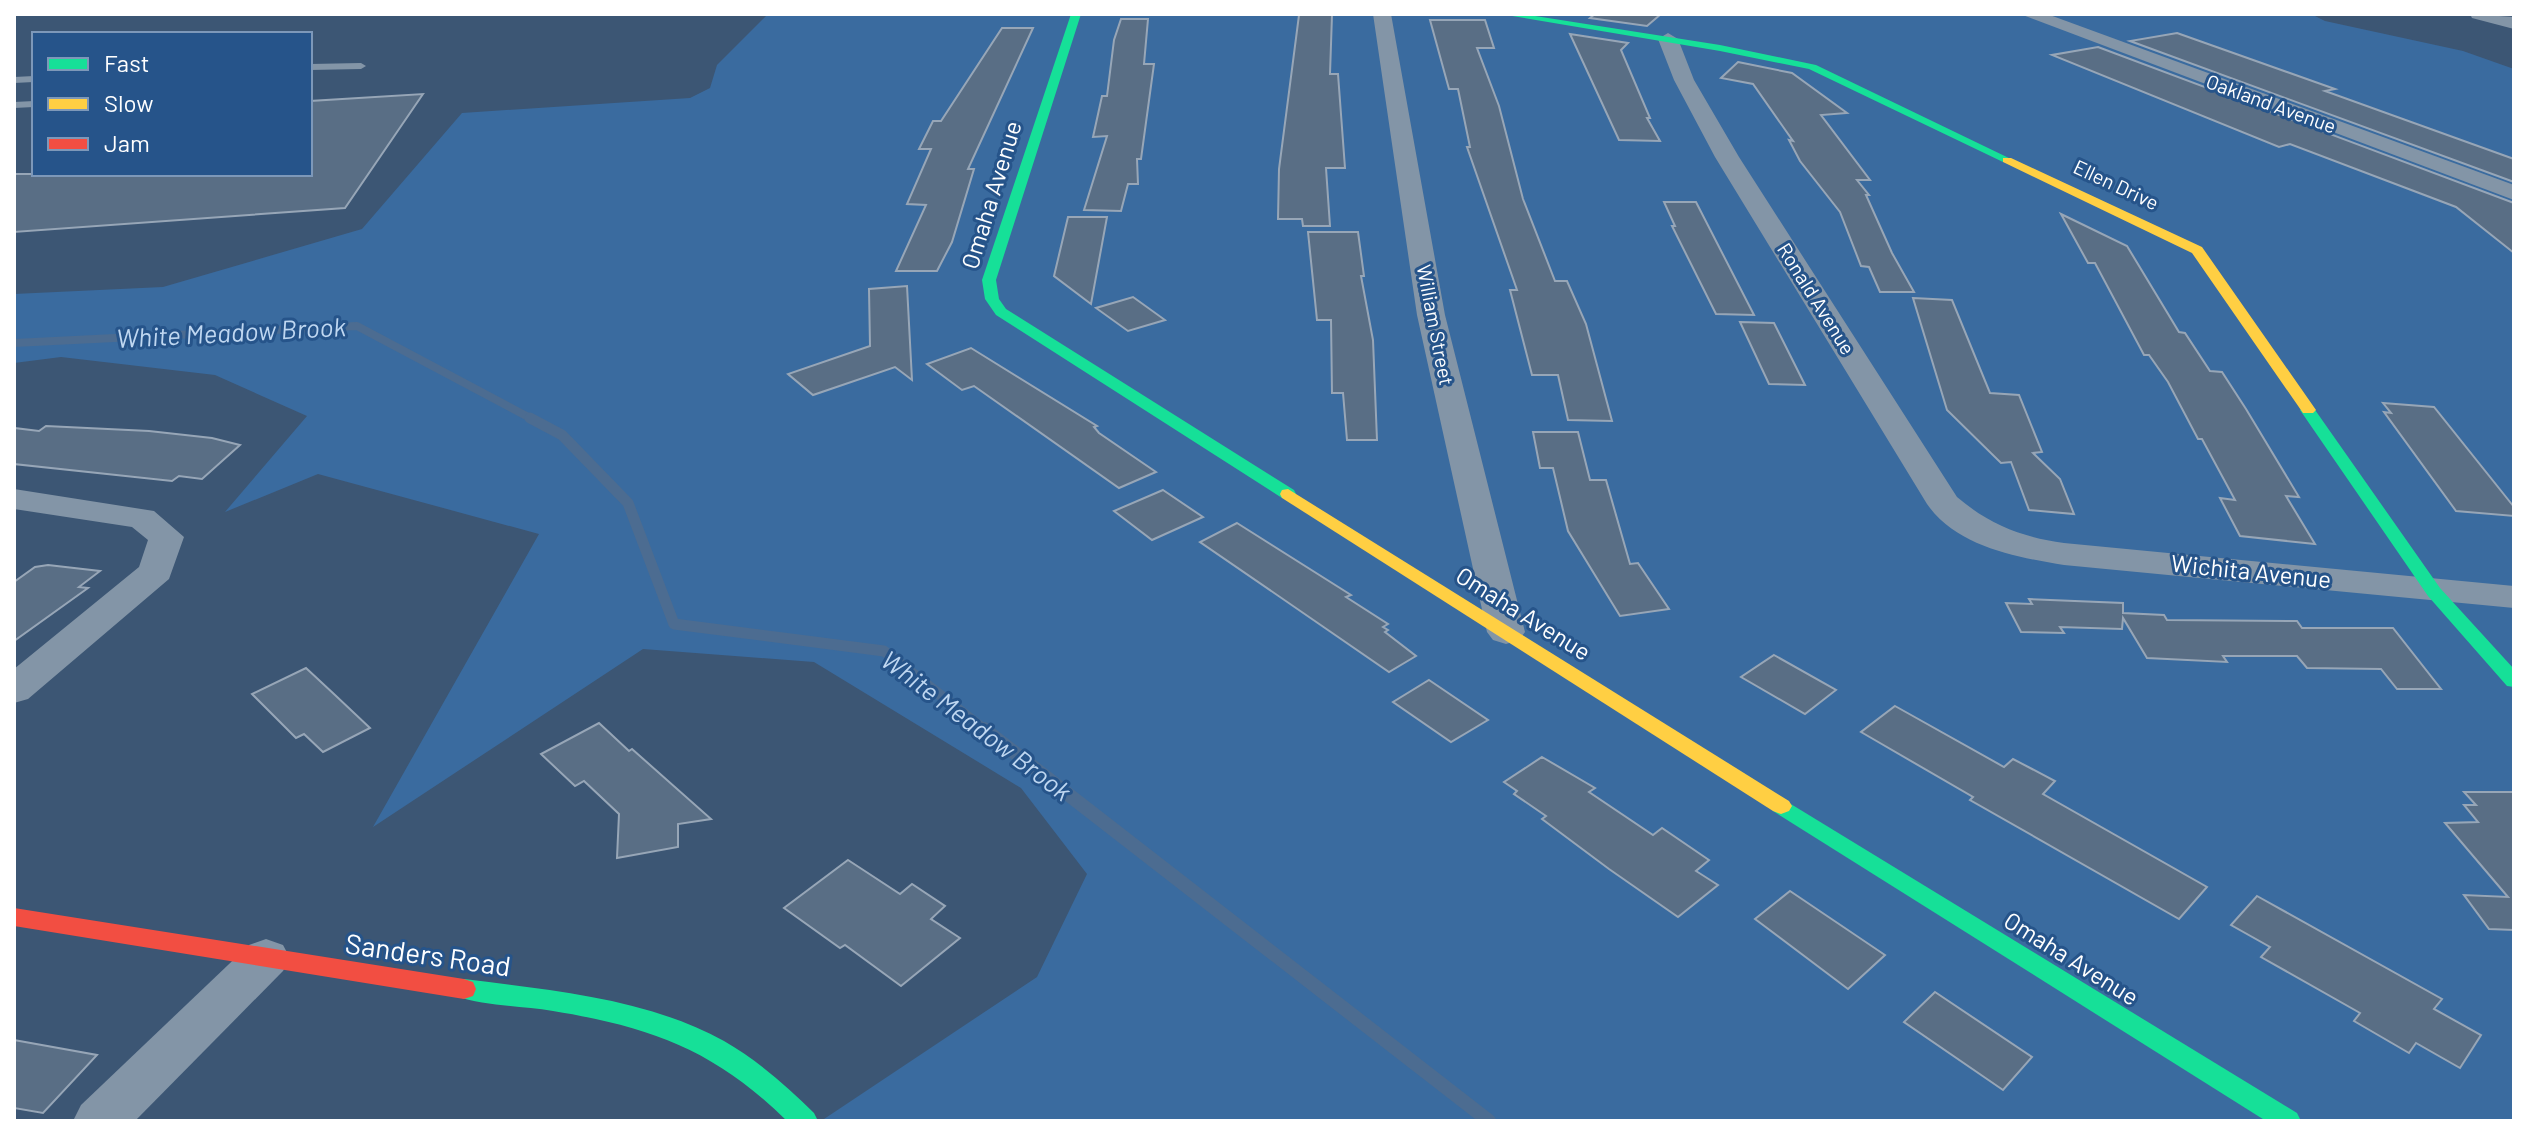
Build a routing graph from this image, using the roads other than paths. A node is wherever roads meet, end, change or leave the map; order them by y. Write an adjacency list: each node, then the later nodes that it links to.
1 (1076, 14): 15 (street, Omaha Avenue)
2 (1382, 14): 15 (street, William Street)
3 (1505, 14): 7 (street, Ellen Drive)
4 (2029, 14): 10 (street, Oakland Avenue)
5 (2479, 14): 6 (street)
6 (2514, 23)
7 (1668, 39): 12 (street, Ronald Avenue); 13 (street, Ellen Drive)
8 (361, 66): 9 (lane)
9 (312, 67)
10 (2514, 193)
11 (14, 499): 17 (street)
12 (1990, 537): 13 (street, Wichita Avenue)
13 (2434, 592): 14 (street, Wichita Avenue); 16 (street, Ellen Drive)
14 (2514, 597)
15 (1506, 632): 22 (street, Omaha Avenue)
16 (2514, 681)
17 (14, 690)
18 (14, 917): 19 (street, Sanders Road)
19 (266, 958): 20 (street); 21 (street, Sanders Road)
20 (100, 1121)
21 (805, 1121)
22 (2288, 1121)

